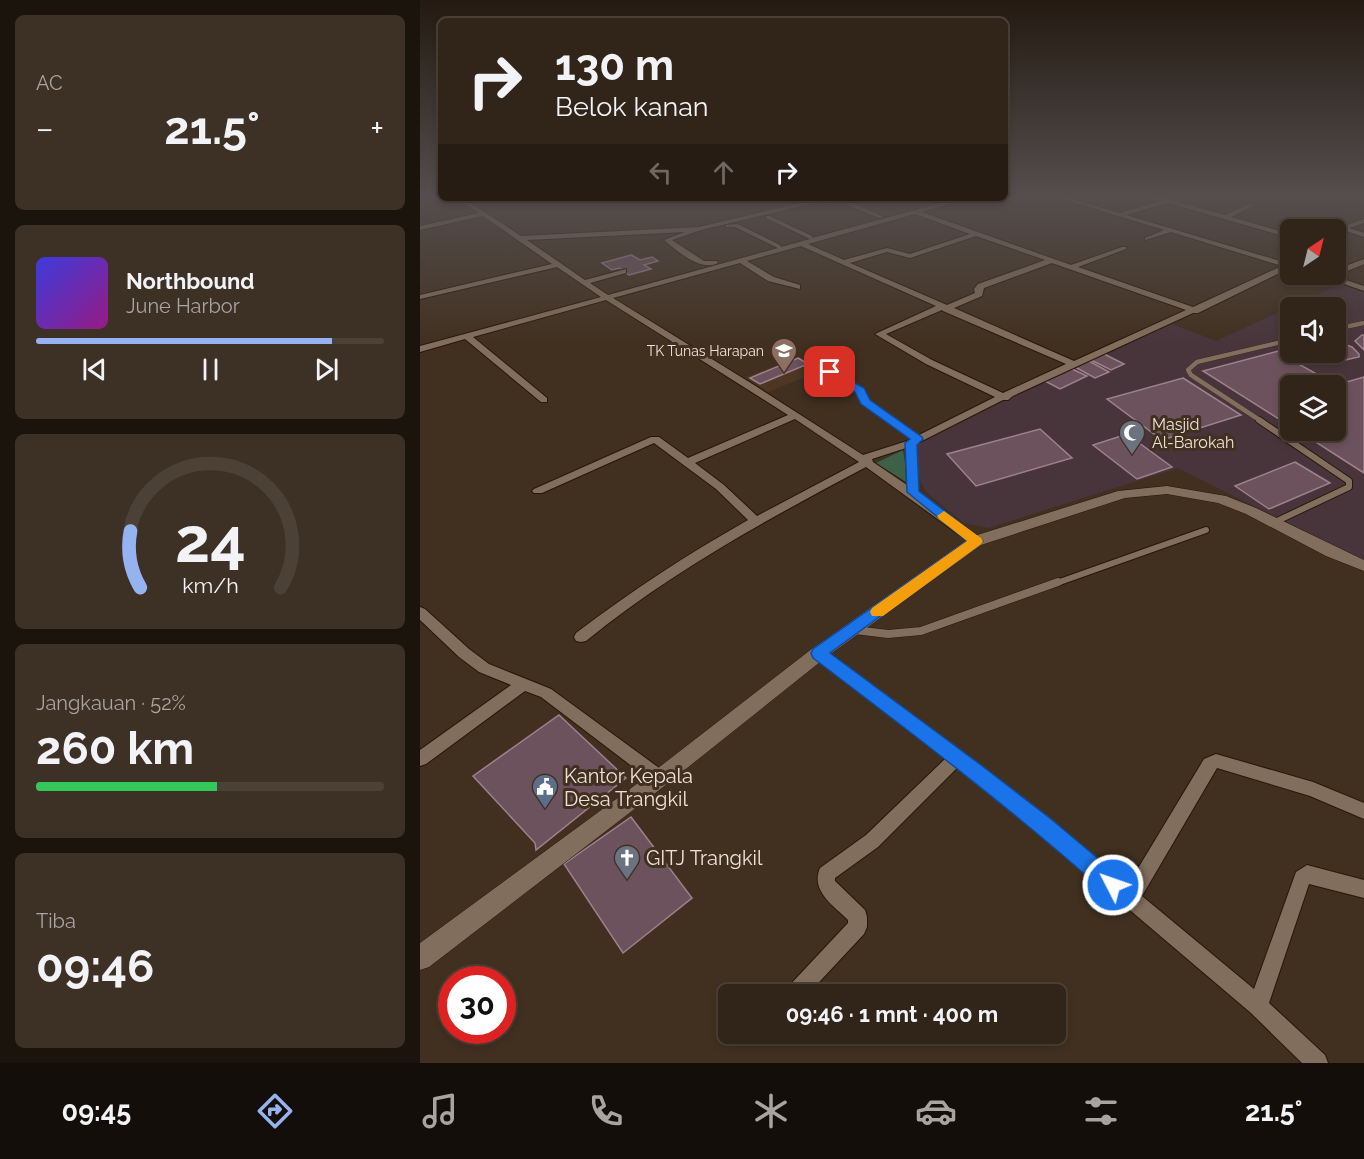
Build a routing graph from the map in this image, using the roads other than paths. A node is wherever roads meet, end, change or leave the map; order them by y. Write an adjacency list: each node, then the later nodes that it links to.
1 (535, 247): 15 (street)
2 (677, 247): 3 (street)
3 (776, 247)
4 (789, 247): 10 (street)
5 (810, 247): 13 (street)
6 (938, 247): 13 (street)
7 (1013, 247): 11 (street)
8 (1225, 247): 14 (street)
9 (1124, 248): 16 (street)
10 (741, 260): 22 (street); 25 (street)
11 (1053, 260): 16 (street); 26 (street)
12 (1364, 261): 17 (street)
13 (845, 262): 26 (street)
14 (1280, 263)
15 (560, 264): 20 (street); 24 (street)
16 (1072, 267): 27 (street)
17 (1346, 268)
18 (1280, 270): 27 (street)
19 (623, 271): 20 (street)
20 (585, 282): 25 (street)
21 (1346, 282): 23 (street)
22 (797, 287)
23 (1364, 289)
24 (420, 297)
25 (608, 298): 30 (street); 37 (street)
26 (944, 308): 34 (street); 35 (street)
27 (1195, 311): 34 (street)
28 (1364, 323): 29 (lane)
29 (1346, 327)
30 (466, 336): 32 (street); 36 (street)
31 (1280, 342): 44 (lane)
32 (420, 349)
33 (816, 363): 38 (lane)
34 (1073, 364): 35 (street)
35 (1005, 398): 38 (street)
36 (544, 400)
37 (794, 416): 39 (street); 40 (street)
38 (914, 441): 39 (street); 42 (street)
39 (865, 459): 42 (street); 43 (street)
40 (687, 463): 41 (street); 43 (street)
41 (538, 491)
42 (913, 492): 46 (street)
43 (756, 522): 50 (street)
44 (1274, 523): 46 (street); 47 (street)
45 (1206, 530): 49 (lane)
46 (976, 541): 49 (street)
47 (1364, 566)
48 (420, 612): 52 (street)
49 (854, 630): 51 (street)
50 (581, 637)
51 (819, 653): 53 (street); 55 (street)
52 (523, 684): 54 (street); 55 (street)
53 (957, 757): 58 (street); 60 (street)
54 (420, 759)
55 (660, 778): 59 (street)
56 (1364, 811): 58 (street)
57 (1364, 890): 61 (street)
58 (1130, 899): 61 (street)
59 (420, 958)
60 (804, 984)
61 (1258, 1006): 62 (street)
62 (1317, 1063)

